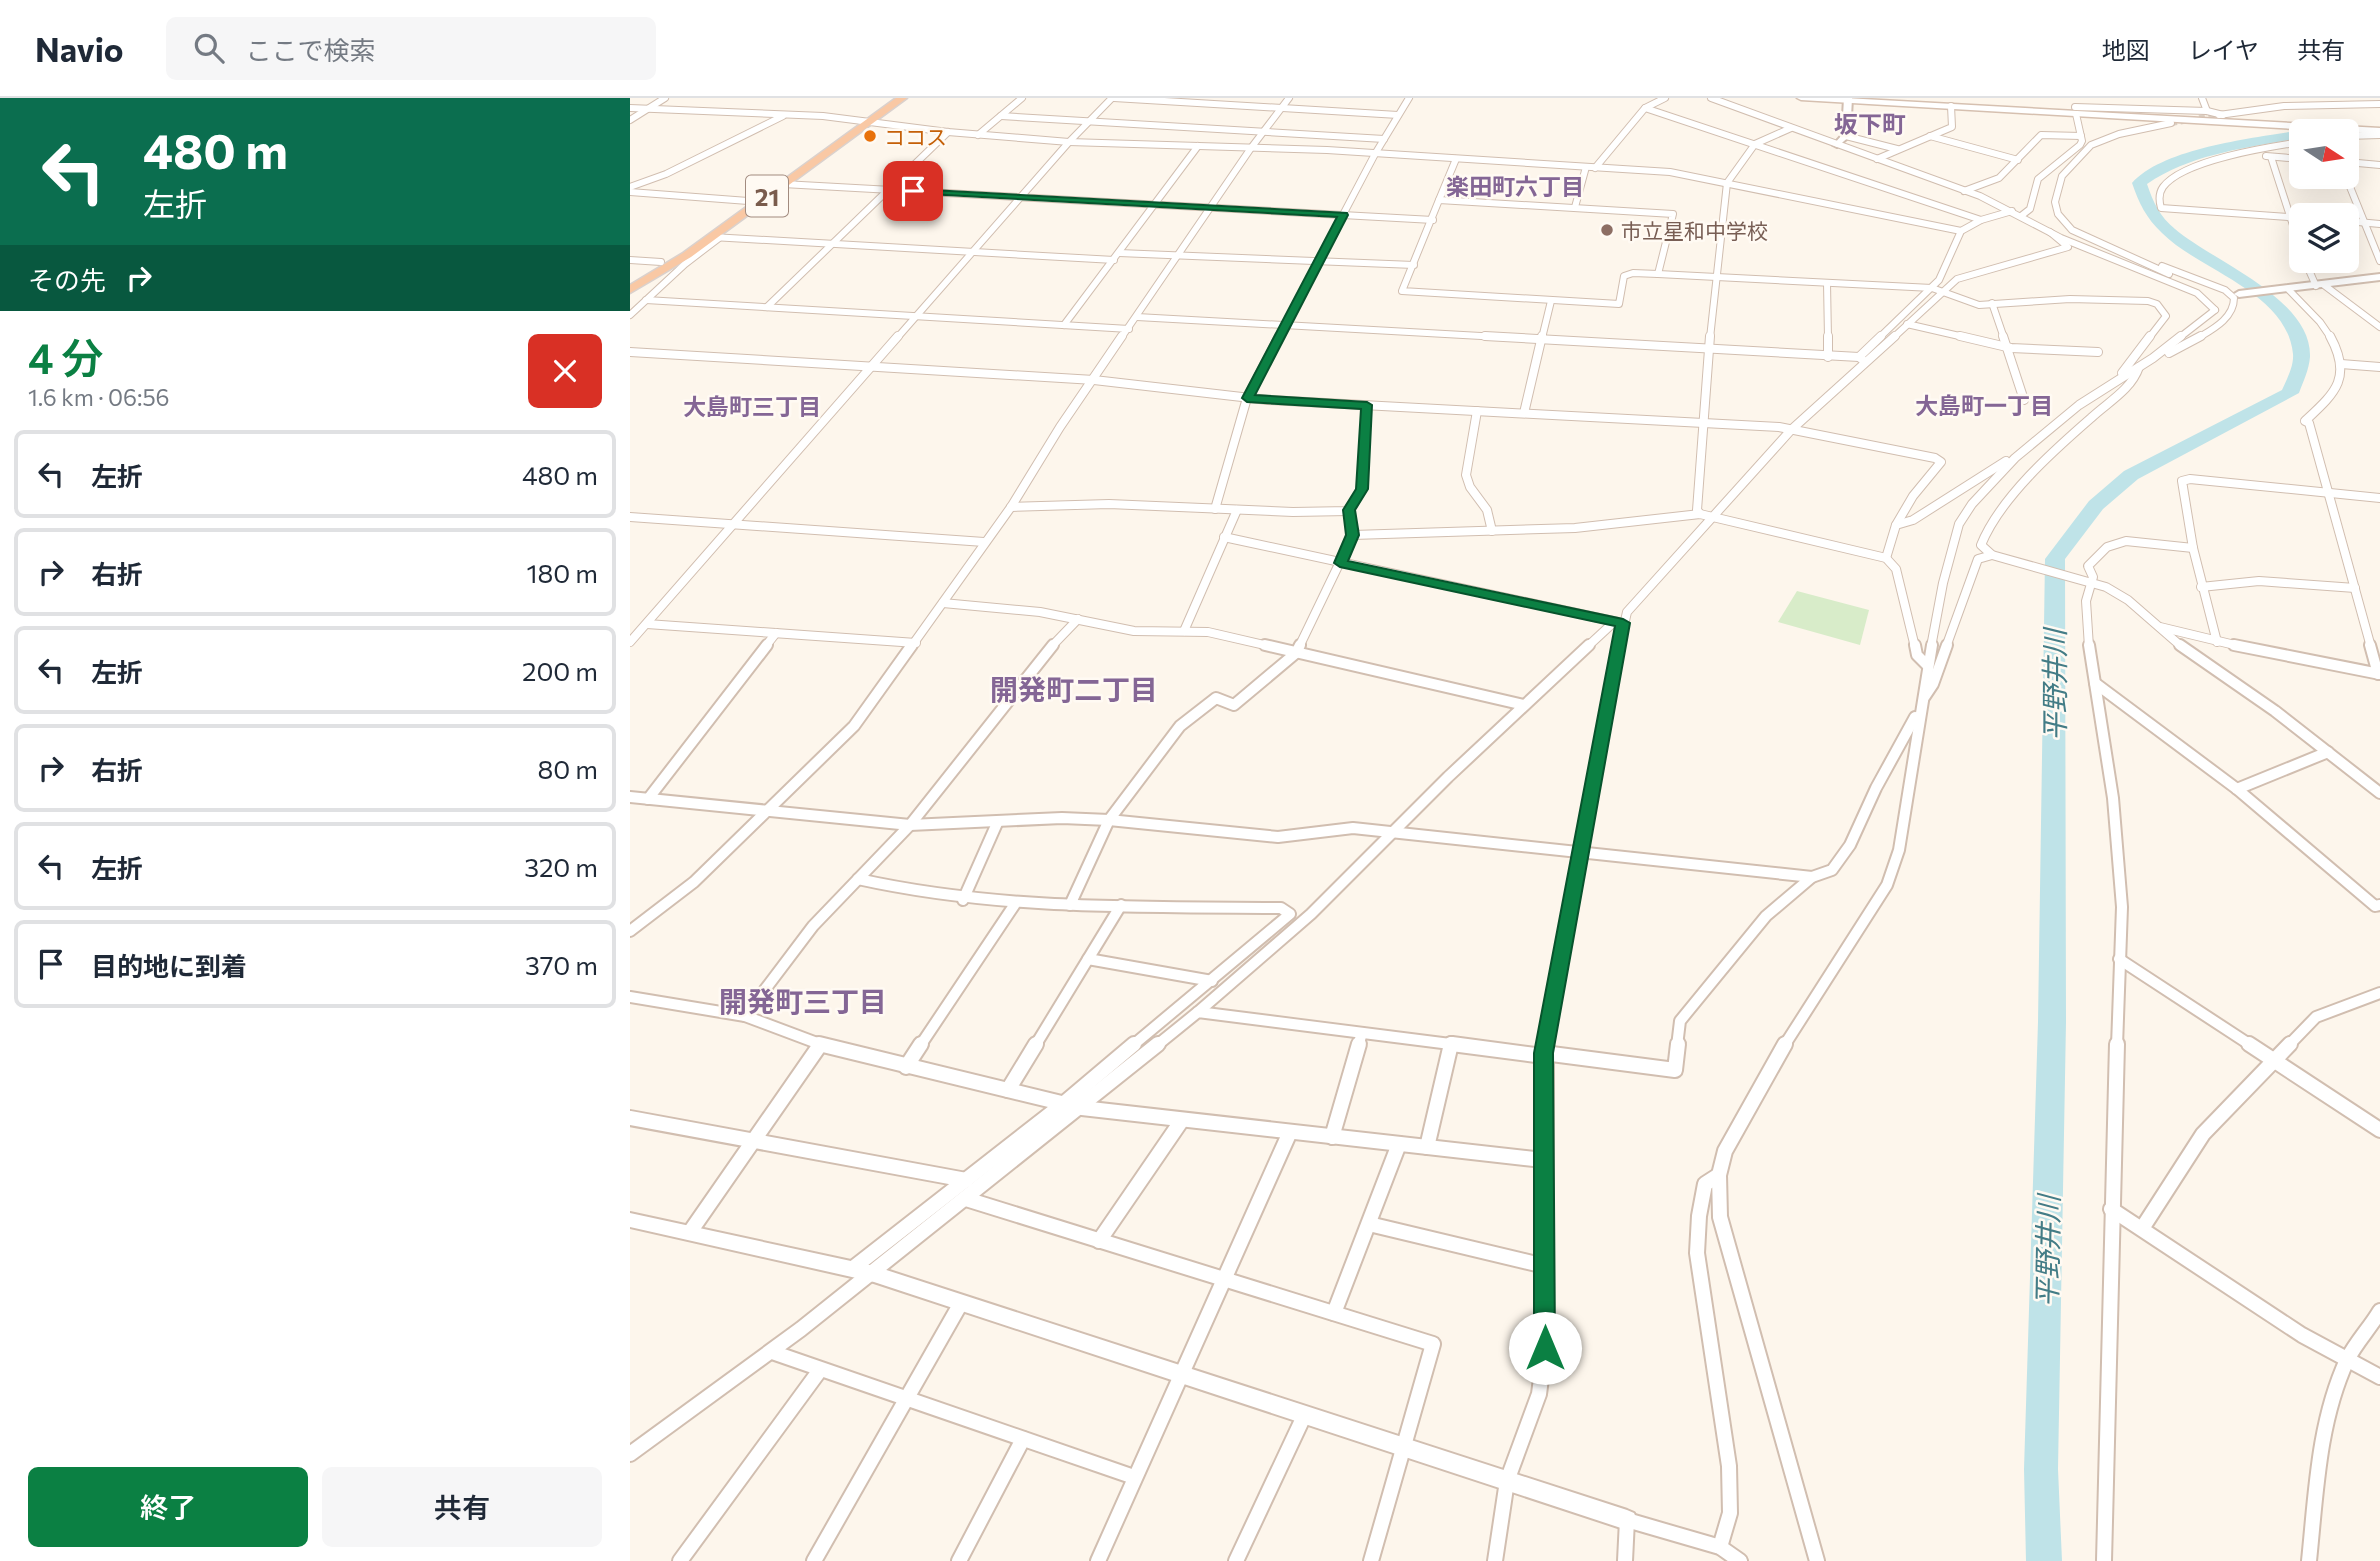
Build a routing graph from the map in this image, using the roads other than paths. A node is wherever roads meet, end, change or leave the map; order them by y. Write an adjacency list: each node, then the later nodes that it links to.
1 (665, 98): 22 (street)
2 (890, 98): 29 (highway, 21)
3 (902, 98): 29 (highway, 21)
4 (1022, 98): 27 (street)
5 (1113, 98): 20 (street); 30 (street)
6 (1289, 98): 20 (street)
7 (1409, 98): 26 (street)
8 (1665, 98): 21 (street)
9 (1711, 98): 32 (street)
10 (1801, 98): 15 (main road)
11 (1865, 98): 16 (main road)
12 (2074, 98): 23 (street)
13 (2202, 98): 24 (street)
14 (2277, 98): 18 (street)
15 (1848, 99): 16 (main road); 39 (street)
16 (1950, 103): 23 (main road); 40 (street)
17 (2380, 104): 18 (street)
18 (2284, 106): 24 (street)
19 (630, 108): 22 (street)
20 (1281, 108): 26 (street); 34 (street)
21 (1646, 108): 43 (street); 59 (street)
22 (648, 110): 25 (street); 28 (street)
23 (2076, 110): 24 (street); 35 (main road); 37 (street)
24 (2207, 111)
25 (785, 114): 29 (street); 63 (street)
26 (1398, 115): 41 (street)
27 (1001, 116): 30 (street); 36 (street)
28 (630, 120)
29 (865, 121): 33 (street); 61 (highway, 21); 68 (highway, 21)
30 (1089, 121): 34 (street); 42 (street)
31 (2171, 124): 91 (street)
32 (1791, 128): 43 (street); 45 (street)
33 (948, 132): 36 (street); 64 (street)
34 (1264, 132): 41 (street); 47 (street)
35 (2380, 132): 38 (street)
36 (978, 135): 42 (street)
37 (2081, 135): 55 (street); 75 (street)
38 (2359, 135)
39 (1846, 136): 45 (street); 48 (street)
40 (1930, 136): 48 (street); 55 (street)
41 (1384, 139): 50 (street)
42 (1069, 142): 46 (street); 66 (street)
43 (1755, 144): 60 (street); 78 (street)
44 (2289, 144): 49 (street)
45 (1837, 145): 54 (street)
46 (1198, 146): 47 (street); 69 (street)
47 (1251, 148): 50 (street); 71 (street)
48 (1897, 149): 54 (street)
49 (2240, 153): 51 (street); 76 (street)
50 (1375, 154): 53 (street); 74 (street)
51 (2271, 157): 52 (street); 73 (street)
52 (2289, 158)
53 (1456, 159): 58 (street); 67 (street)
54 (1877, 159): 65 (street)
55 (2018, 160): 65 (street)
56 (2359, 163): 57 (street)
57 (2380, 164)
58 (1586, 167): 59 (street); 70 (street)
59 (1595, 167): 60 (street)
60 (1727, 183): 82 (street); 98 (street)
61 (783, 184): 64 (street); 84 (highway, 21)
62 (2351, 189): 80 (street)
63 (630, 190): 68 (street)
64 (887, 190): 66 (street); 85 (street)
65 (1964, 191): 72 (street)
66 (1020, 197): 69 (street); 86 (street)
67 (1439, 200): 70 (street); 77 (street)
68 (748, 201): 93 (highway, 21)
69 (1155, 205): 71 (street); 87 (street)
70 (1575, 207): 97 (street)
71 (1210, 208): 74 (street); 88 (street)
72 (2012, 211): 75 (street); 78 (street)
73 (2289, 211)
74 (1343, 215): 77 (street); 94 (street)
75 (2021, 216): 83 (street)
76 (2289, 217)
77 (1433, 220): 95 (street)
78 (1981, 220): 82 (street)
79 (2359, 223): 80 (street)
80 (2364, 223): 81 (street); 92 (street)
81 (2380, 224)
82 (1962, 231): 103 (street)
83 (2050, 232): 91 (street); 106 (street); 112 (street)
84 (715, 237): 85 (street); 104 (highway, 21); 108 (street)
85 (831, 244): 86 (street); 111 (street)
86 (972, 253): 90 (street); 114 (street)
87 (1119, 253): 88 (street); 90 (street)
88 (1177, 256): 94 (street); 115 (street)
89 (630, 260): 93 (street)
90 (1114, 260): 117 (street)
91 (2137, 260): 107 (street); 112 (street)
92 (2380, 261)
93 (661, 262): 100 (highway, 21)
94 (1319, 262): 95 (street); 118 (street)
95 (1414, 265): 109 (street)
96 (2309, 273): 102 (street)
97 (1658, 275): 98 (street); 109 (street)
98 (1715, 277): 101 (street); 123 (street)
99 (2380, 277): 102 (street)
100 (630, 282)
101 (1827, 283): 103 (street); 126 (street)
102 (2320, 285): 105 (street); 119 (street)
103 (1932, 288): 106 (street); 128 (street)
104 (630, 290)
105 (2287, 290): 107 (street); 129 (street)
106 (1946, 291): 110 (street); 116 (street)
107 (2236, 294): 127 (street)
108 (646, 300): 111 (street); 113 (street)
109 (1551, 301): 121 (street)
110 (1992, 303): 122 (street); 133 (street)
111 (767, 307): 114 (street)
112 (2215, 310): 127 (street)
113 (630, 314)
114 (916, 316): 117 (street); 130 (street)
115 (1137, 317): 118 (street); 120 (street)
116 (1907, 324): 122 (street); 128 (street)
117 (1064, 325): 120 (street)
118 (1285, 326): 121 (street); 135 (street)
119 (2380, 327)
120 (1129, 328): 134 (street)
121 (1541, 341): 123 (street); 139 (street)
122 (2006, 346): 125 (street); 136 (street)
123 (1710, 350): 126 (street); 140 (street)
124 (630, 352): 130 (street)
125 (2098, 352)
126 (1828, 356): 128 (street)
127 (2153, 358): 131 (street)
128 (1862, 359): 141 (street)
129 (2341, 364): 132 (street); 143 (street)
130 (872, 367): 134 (street); 152 (street)
131 (2139, 367): 133 (street); 159 (street)
132 (2380, 368)
133 (2121, 375): 142 (street)
134 (1094, 380): 135 (street); 145 (street)
135 (1247, 398): 137 (street); 146 (street)
136 (2024, 400)
137 (1367, 405): 138 (street); 148 (street)
138 (1477, 411): 139 (street); 154 (street)
139 (1524, 413): 140 (street)
140 (1704, 423): 141 (street); 149 (street)
141 (1792, 429): 151 (street); 153 (street)
142 (2015, 458): 153 (street); 176 (street)
143 (2329, 493): 144 (street); 158 (street); 164 (street)
144 (2380, 498)
145 (1011, 507): 146 (street); 157 (street)
146 (1214, 509): 147 (street)
147 (1237, 510): 148 (street); 156 (street)
148 (1349, 510): 155 (street)
149 (1700, 514): 151 (street); 154 (street)
150 (630, 517): 152 (street)
151 (1714, 517): 160 (street); 167 (street)
152 (732, 524): 157 (street); 168 (street)
153 (1896, 525): 160 (street)
154 (1492, 531): 155 (street)
155 (1353, 535): 161 (street)
156 (1224, 537): 161 (street); 170 (street)
157 (984, 542): 165 (street)
158 (2193, 548): 162 (street); 163 (street)
159 (1992, 555): 162 (street); 179 (street)
160 (1886, 558): 176 (street)
161 (1340, 563): 167 (street); 175 (street)
162 (2085, 581): 169 (street); 178 (street)
163 (2201, 586): 164 (street); 173 (street)
164 (2355, 588): 177 (street)
165 (943, 603): 166 (street); 174 (street)
166 (1078, 619): 170 (street); 189 (street)
167 (1618, 622): 180 (street); 191 (street)
168 (647, 624): 171 (street); 172 (street)
169 (2158, 626): 173 (street); 181 (street)
170 (1184, 631): 175 (street)
171 (776, 633): 174 (street); 185 (street)
172 (630, 642)
173 (2217, 642): 177 (street)
174 (916, 643): 186 (street)
175 (1296, 653): 180 (street); 187 (street)
176 (1928, 666): 179 (street)
177 (2379, 674)
178 (2095, 683): 182 (street); 201 (street)
179 (1921, 704): 192 (street); 225 (street)
180 (1524, 705): 190 (street)
181 (2328, 752): 182 (street); 183 (street)
182 (2237, 789): 198 (street)
183 (2380, 792)
184 (630, 797): 185 (street)
185 (648, 799): 186 (street)
186 (766, 813): 189 (street); 199 (street)
187 (1109, 820): 188 (street); 190 (street); 196 (street)
188 (998, 821): 189 (street); 194 (street)
189 (911, 825): 193 (street)
190 (1394, 834): 191 (street); 205 (street)
191 (1582, 853): 192 (street); 210 (street)
192 (1812, 877): 210 (street)
193 (858, 879): 194 (street); 206 (street)
194 (963, 900): 195 (street)
195 (1015, 904): 196 (street); 212 (street)
196 (1070, 905): 197 (street)
197 (1121, 905): 200 (street); 202 (street)
198 (2380, 905)
199 (630, 931)
200 (1088, 959): 202 (street); 213 (street)
201 (2119, 959): 211 (street); 228 (street)
202 (1212, 981): 214 (street)
203 (2380, 993): 211 (street)
204 (630, 997): 206 (street)
205 (1198, 1012): 207 (street); 215 (street)
206 (745, 1016): 209 (street)
207 (1362, 1033): 208 (street); 220 (street)
208 (1451, 1044): 210 (street); 223 (street)
209 (820, 1045): 212 (street); 221 (street)
210 (1543, 1055): 224 (street)
211 (2275, 1061): 218 (street); 231 (street)
212 (906, 1067): 213 (street)
213 (1008, 1090): 214 (street)
214 (1063, 1104): 215 (street); 226 (street)
215 (1082, 1108): 217 (street); 227 (street)
216 (630, 1118): 221 (street)
217 (1182, 1120): 219 (street); 233 (street)
218 (2380, 1130)
219 (1290, 1132): 220 (street); 237 (street)
220 (1332, 1137): 222 (street)
221 (753, 1141): 226 (street); 232 (street)
222 (1399, 1144): 223 (street); 230 (street)
223 (1427, 1147): 224 (street)
224 (1543, 1160): 234 (street)
225 (1719, 1175): 254 (street); 264 (street)
226 (966, 1180): 235 (street)
227 (965, 1199): 233 (street); 236 (street)
228 (2112, 1209): 231 (street); 265 (street)
229 (630, 1220): 232 (street)
230 (1369, 1224): 234 (street); 240 (street)
231 (2143, 1227): 242 (street)
232 (690, 1232): 235 (street)
233 (1099, 1241): 237 (street)
234 (1545, 1266): 252 (street)
235 (853, 1268): 236 (street)
236 (874, 1274): 238 (street); 241 (street)
237 (1223, 1279): 240 (street); 244 (street)
238 (961, 1303): 244 (street); 246 (street)
239 (2380, 1311): 242 (street)
240 (1334, 1313): 249 (street)
241 (772, 1352): 243 (street); 250 (street)
242 (2348, 1360): 245 (street); 266 (street)
243 (820, 1370): 246 (street); 255 (street)
244 (1181, 1374): 247 (street); 251 (street)
245 (2380, 1377)
246 (904, 1398): 248 (street); 256 (street)
247 (1305, 1414): 249 (street); 259 (street)
248 (1023, 1439): 251 (street); 257 (street)
249 (1404, 1446): 252 (street); 260 (street)
250 (630, 1454)
251 (1134, 1477): 258 (street)
252 (1507, 1481): 253 (street); 261 (street)
253 (1627, 1520): 254 (street); 262 (street)
254 (1720, 1547): 263 (street)
255 (680, 1561)
256 (814, 1561)
257 (959, 1561)
258 (1098, 1561)
259 (1236, 1561)
260 (1371, 1561)
261 (1495, 1561)
262 (1625, 1561)
263 (1740, 1561)
264 (1817, 1561)
265 (2104, 1561)
266 (2309, 1561)

